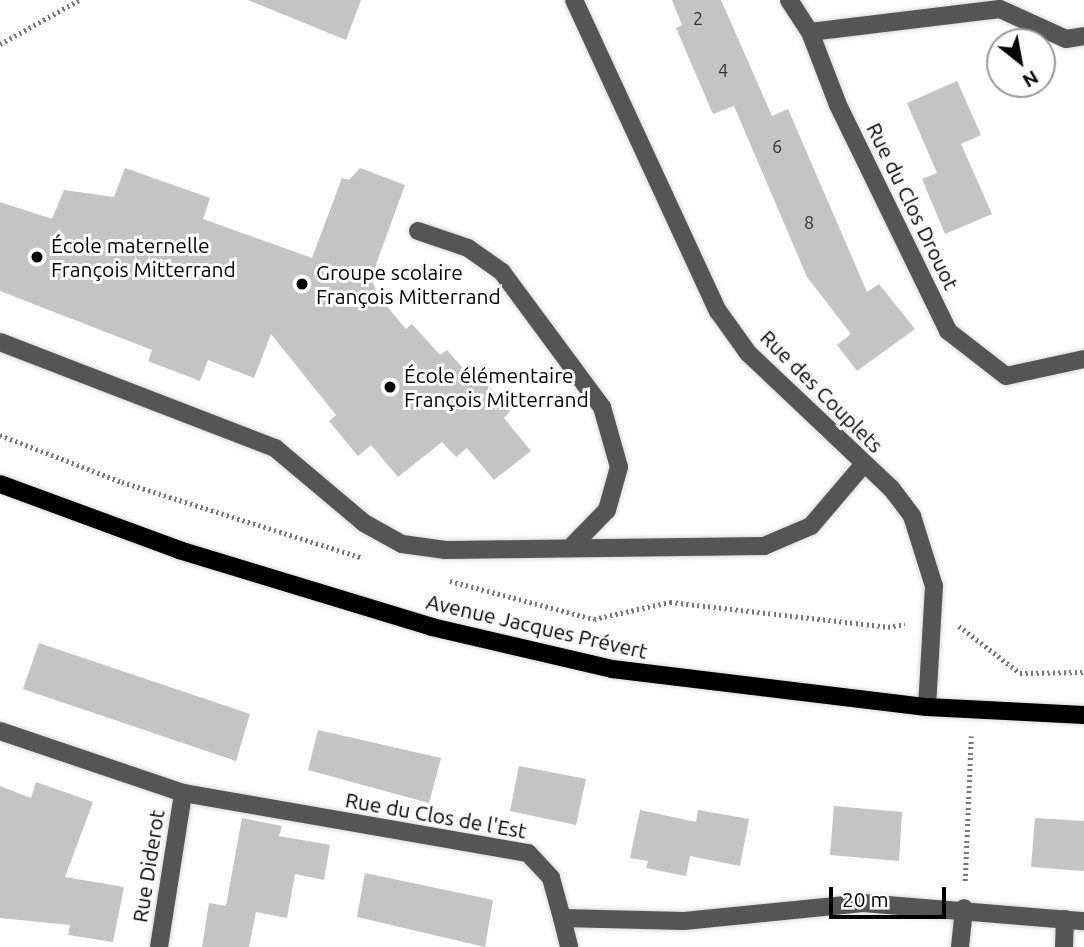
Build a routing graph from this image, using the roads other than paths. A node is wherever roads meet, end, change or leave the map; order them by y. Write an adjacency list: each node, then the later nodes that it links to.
1 (574, 0): 8 (street, Rue des Couplets)
2 (789, 0): 3 (street, Rue du Clos Drouot)
3 (810, 32): 4 (street); 7 (street, Rue du Clos Drouot)
4 (1084, 36)
5 (418, 232): 10 (street)
6 (0, 342): 10 (street)
7 (1084, 359)
8 (863, 465): 10 (street); 11 (street, Rue des Couplets)
9 (0, 484): 11 (main road, Avenue Jacques Prévert)
10 (573, 545)
11 (927, 707): 12 (main road, Avenue Jacques Prévert)
12 (1084, 715)
13 (0, 731): 14 (street, Rue du Clos de l'Est)
14 (183, 793): 16 (street, Rue du Clos de l'Est); 19 (street, Rue Diderot)
15 (964, 908): 16 (street); 17 (street); 21 (street)
16 (562, 918): 20 (street, Rue du Clos de l'Est)
17 (1065, 919): 18 (street); 22 (street)
18 (1084, 921)
19 (159, 947)
20 (569, 947)
21 (960, 947)
22 (1064, 947)

